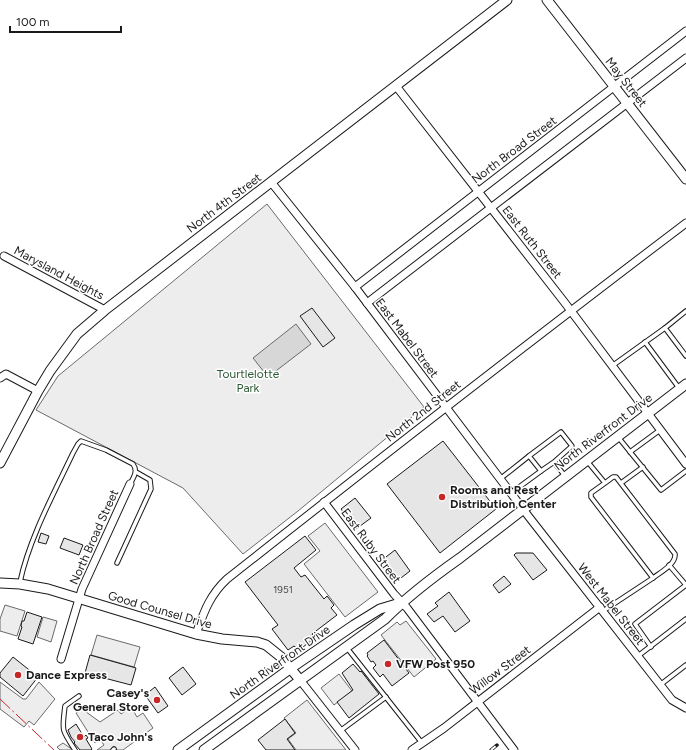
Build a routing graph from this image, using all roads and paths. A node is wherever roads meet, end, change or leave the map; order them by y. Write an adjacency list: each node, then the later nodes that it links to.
1 (507, 0): 5 (street, North 4th Street)
2 (547, 0): 6 (street, May Street)
3 (686, 31): 6 (street, North Broad Street)
4 (686, 58): 7 (street)
5 (396, 86): 9 (street, North 4th Street); 10 (street, East Ruth Street)
6 (615, 86): 7 (street, May Street); 10 (street, North Broad Street)
7 (627, 103): 8 (street, May Street); 11 (street)
8 (686, 179)
9 (271, 182): 14 (street, East Mabel Street); 16 (street, North 4th Street)
10 (478, 191): 11 (street, East Ruth Street); 14 (street, North Broad Street)
11 (491, 207): 15 (street); 17 (street, East Ruth Street)
12 (686, 223): 17 (street, North 2nd Street)
13 (4, 256): 16 (street, Marysland Heights)
14 (355, 287): 15 (street, East Mabel Street)
15 (367, 303): 26 (street, East Mabel Street)
16 (104, 310): 25 (street, North 4th Street)
17 (571, 310): 22 (street, East Ruth Street); 26 (street, North 2nd Street)
18 (686, 311): 19 (lane)
19 (664, 328): 20 (lane); 21 (lane)
20 (645, 342): 22 (lane); 24 (lane)
21 (686, 356)
22 (612, 366): 27 (street, East Ruth Street)
23 (0, 378): 25 (street)
24 (683, 386): 27 (street, North Riverfront Drive)
25 (38, 391): 34 (street, North 4th Street)
26 (446, 407): 41 (street, East Mabel Street); 46 (street, North 2nd Street)
27 (647, 414): 28 (street, East Ruth Street); 29 (street, North Riverfront Drive)
28 (660, 430): 30 (lane); 35 (street, East Ruth Street)
29 (617, 436): 30 (lane); 32 (street, North Riverfront Drive)
30 (630, 452): 36 (lane)
31 (529, 456): 33 (lane); 37 (lane); 41 (lane)
32 (586, 460): 40 (street, North Riverfront Drive); 42 (lane)
33 (554, 462): 37 (lane); 40 (lane)
34 (0, 463)
35 (686, 464)
36 (643, 467): 38 (lane); 44 (lane)
37 (541, 471): 45 (lane)
38 (686, 471)
39 (136, 472): 43 (lane); 48 (lane); 52 (lane)
40 (565, 476): 47 (street, North Riverfront Drive)
41 (500, 479): 45 (street, East Mabel Street)
42 (605, 483): 44 (lane); 50 (lane)
43 (130, 484): 54 (street, North Broad Street)
44 (621, 484): 49 (lane)
45 (511, 493): 47 (street, East Mabel Street)
46 (324, 502): 55 (street, East Ruby Street); 58 (street, North 2nd Street)
47 (523, 508): 55 (street, North Riverfront Drive); 56 (street, West Mabel Street)
48 (117, 563)
49 (669, 565): 50 (lane); 53 (lane)
50 (653, 578): 56 (lane)
51 (0, 583): 52 (street, Good Counsel Drive)
52 (20, 584): 54 (street, Good Counsel Drive)
53 (686, 585): 60 (lane)
54 (79, 599): 58 (street, Good Counsel Drive); 62 (street, North Broad Street)
55 (401, 602): 59 (street, North Riverfront Drive); 64 (street, North Riverfront Drive); 69 (street, East Ruby Street)
56 (602, 609): 61 (street, West Mabel Street); 69 (street, Willow Street)
57 (686, 619): 60 (lane)
58 (196, 634): 64 (street, Good Counsel Drive)
59 (346, 647): 65 (street, North Riverfront Drive); 68 (lane)
60 (651, 647): 61 (lane)
61 (638, 656): 66 (street, West Mabel Street)
62 (61, 659)
63 (686, 665): 66 (lane)
64 (291, 668): 65 (street, Good Counsel Drive); 74 (street, North Riverfront Drive)
65 (300, 680): 71 (street); 75 (street, North Riverfront Drive)
66 (660, 685): 70 (street, West Mabel Street)
67 (79, 696): 73 (lane)
68 (386, 697): 71 (lane); 72 (lane)
69 (478, 702): 72 (street, Willow Street); 78 (street, East Ruby Street)
70 (686, 708)
71 (340, 731): 76 (street)
72 (422, 743): 77 (street, Willow Street)
73 (75, 750)
74 (178, 750)
75 (204, 750)
76 (355, 750)
77 (412, 750)
78 (514, 750)

